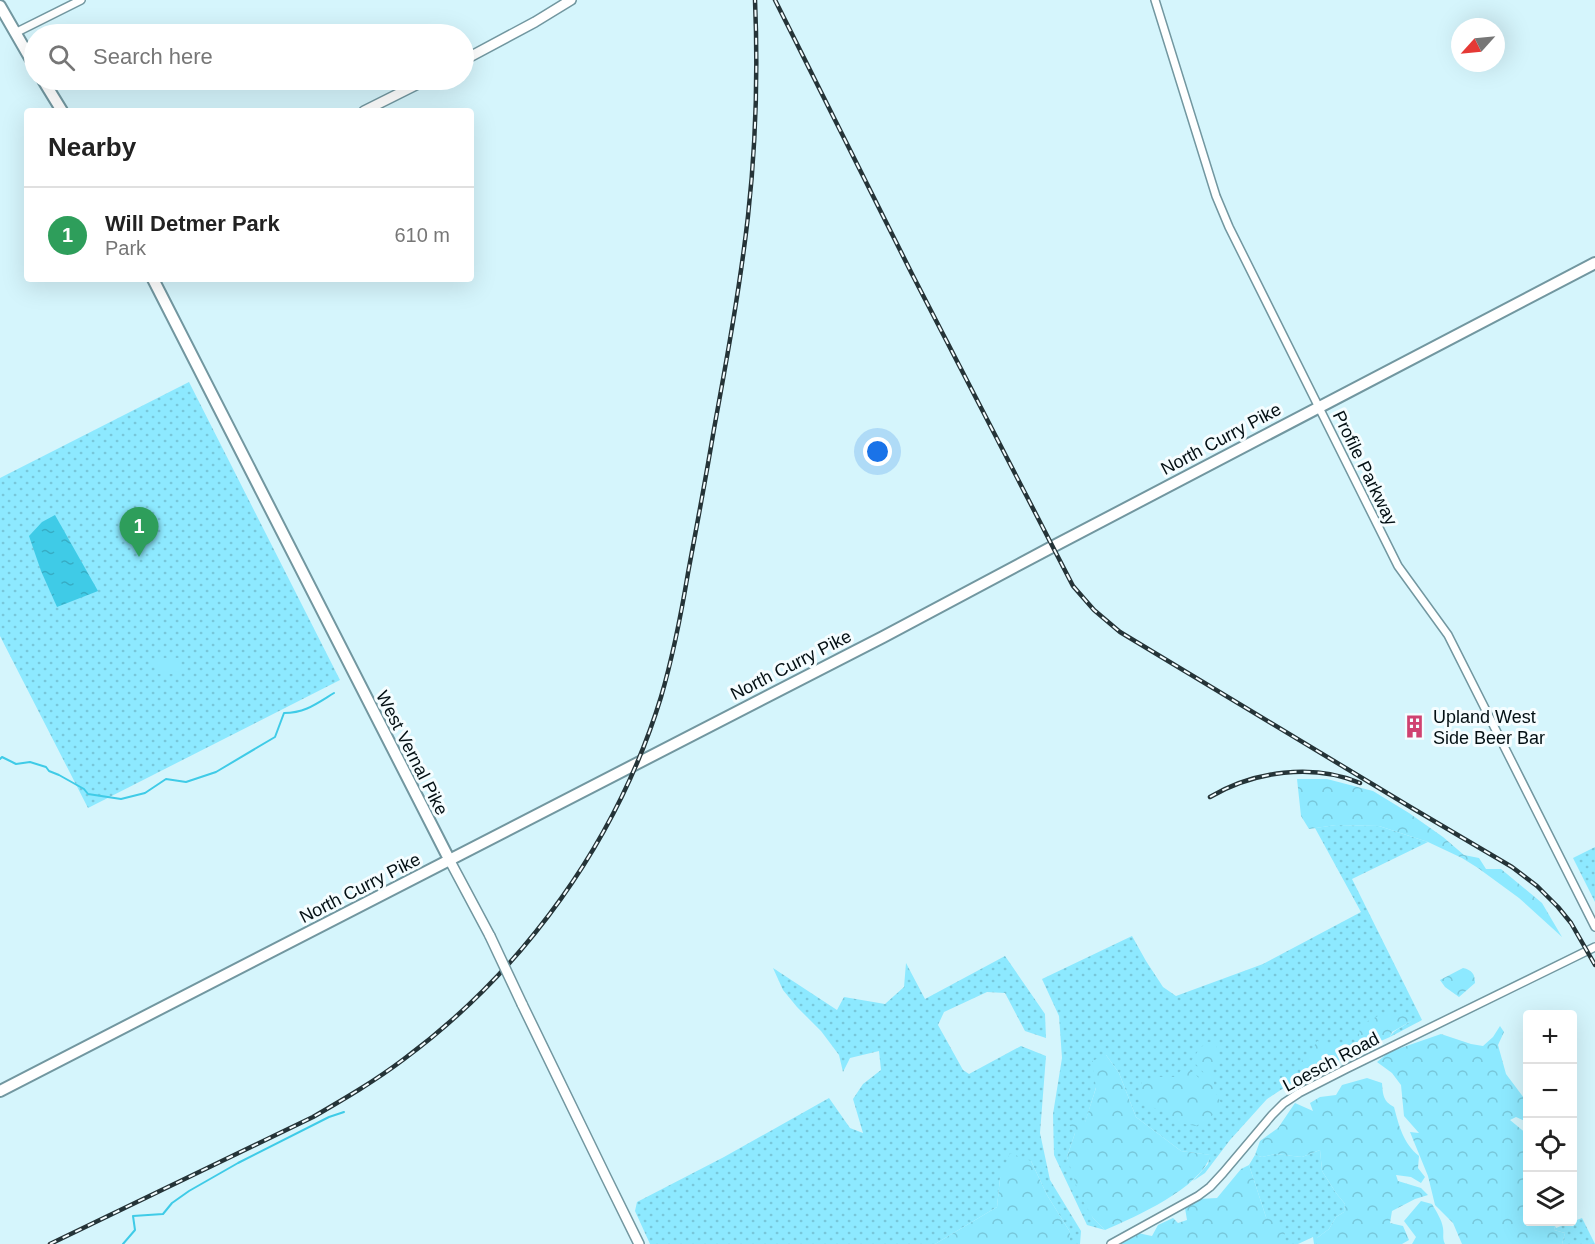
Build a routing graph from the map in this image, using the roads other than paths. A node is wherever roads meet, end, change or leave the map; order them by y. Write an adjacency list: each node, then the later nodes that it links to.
1 (81, 0): 5 (street)
2 (571, 0): 9 (street)
3 (1155, 0): 16 (street, Profile Parkway)
4 (0, 6): 7 (main road)
5 (33, 24)
6 (24, 28): 7 (street)
7 (15, 33): 8 (main road)
8 (24, 49)
9 (474, 54)
10 (49, 90): 12 (main road)
11 (406, 90): 13 (street)
12 (60, 108)
13 (370, 108)
14 (1595, 263): 16 (main road, North Curry Pike)
15 (155, 282): 17 (main road, West Vernal Pike)
16 (1318, 407): 17 (main road, North Curry Pike); 18 (street, Profile Parkway)
17 (450, 861): 20 (main road, North Curry Pike); 21 (street, West Vernal Pike, bridge)
18 (1595, 927)
19 (1595, 947): 22 (street, Loesch Road)
20 (0, 1091)
21 (639, 1244)
22 (1112, 1244)

